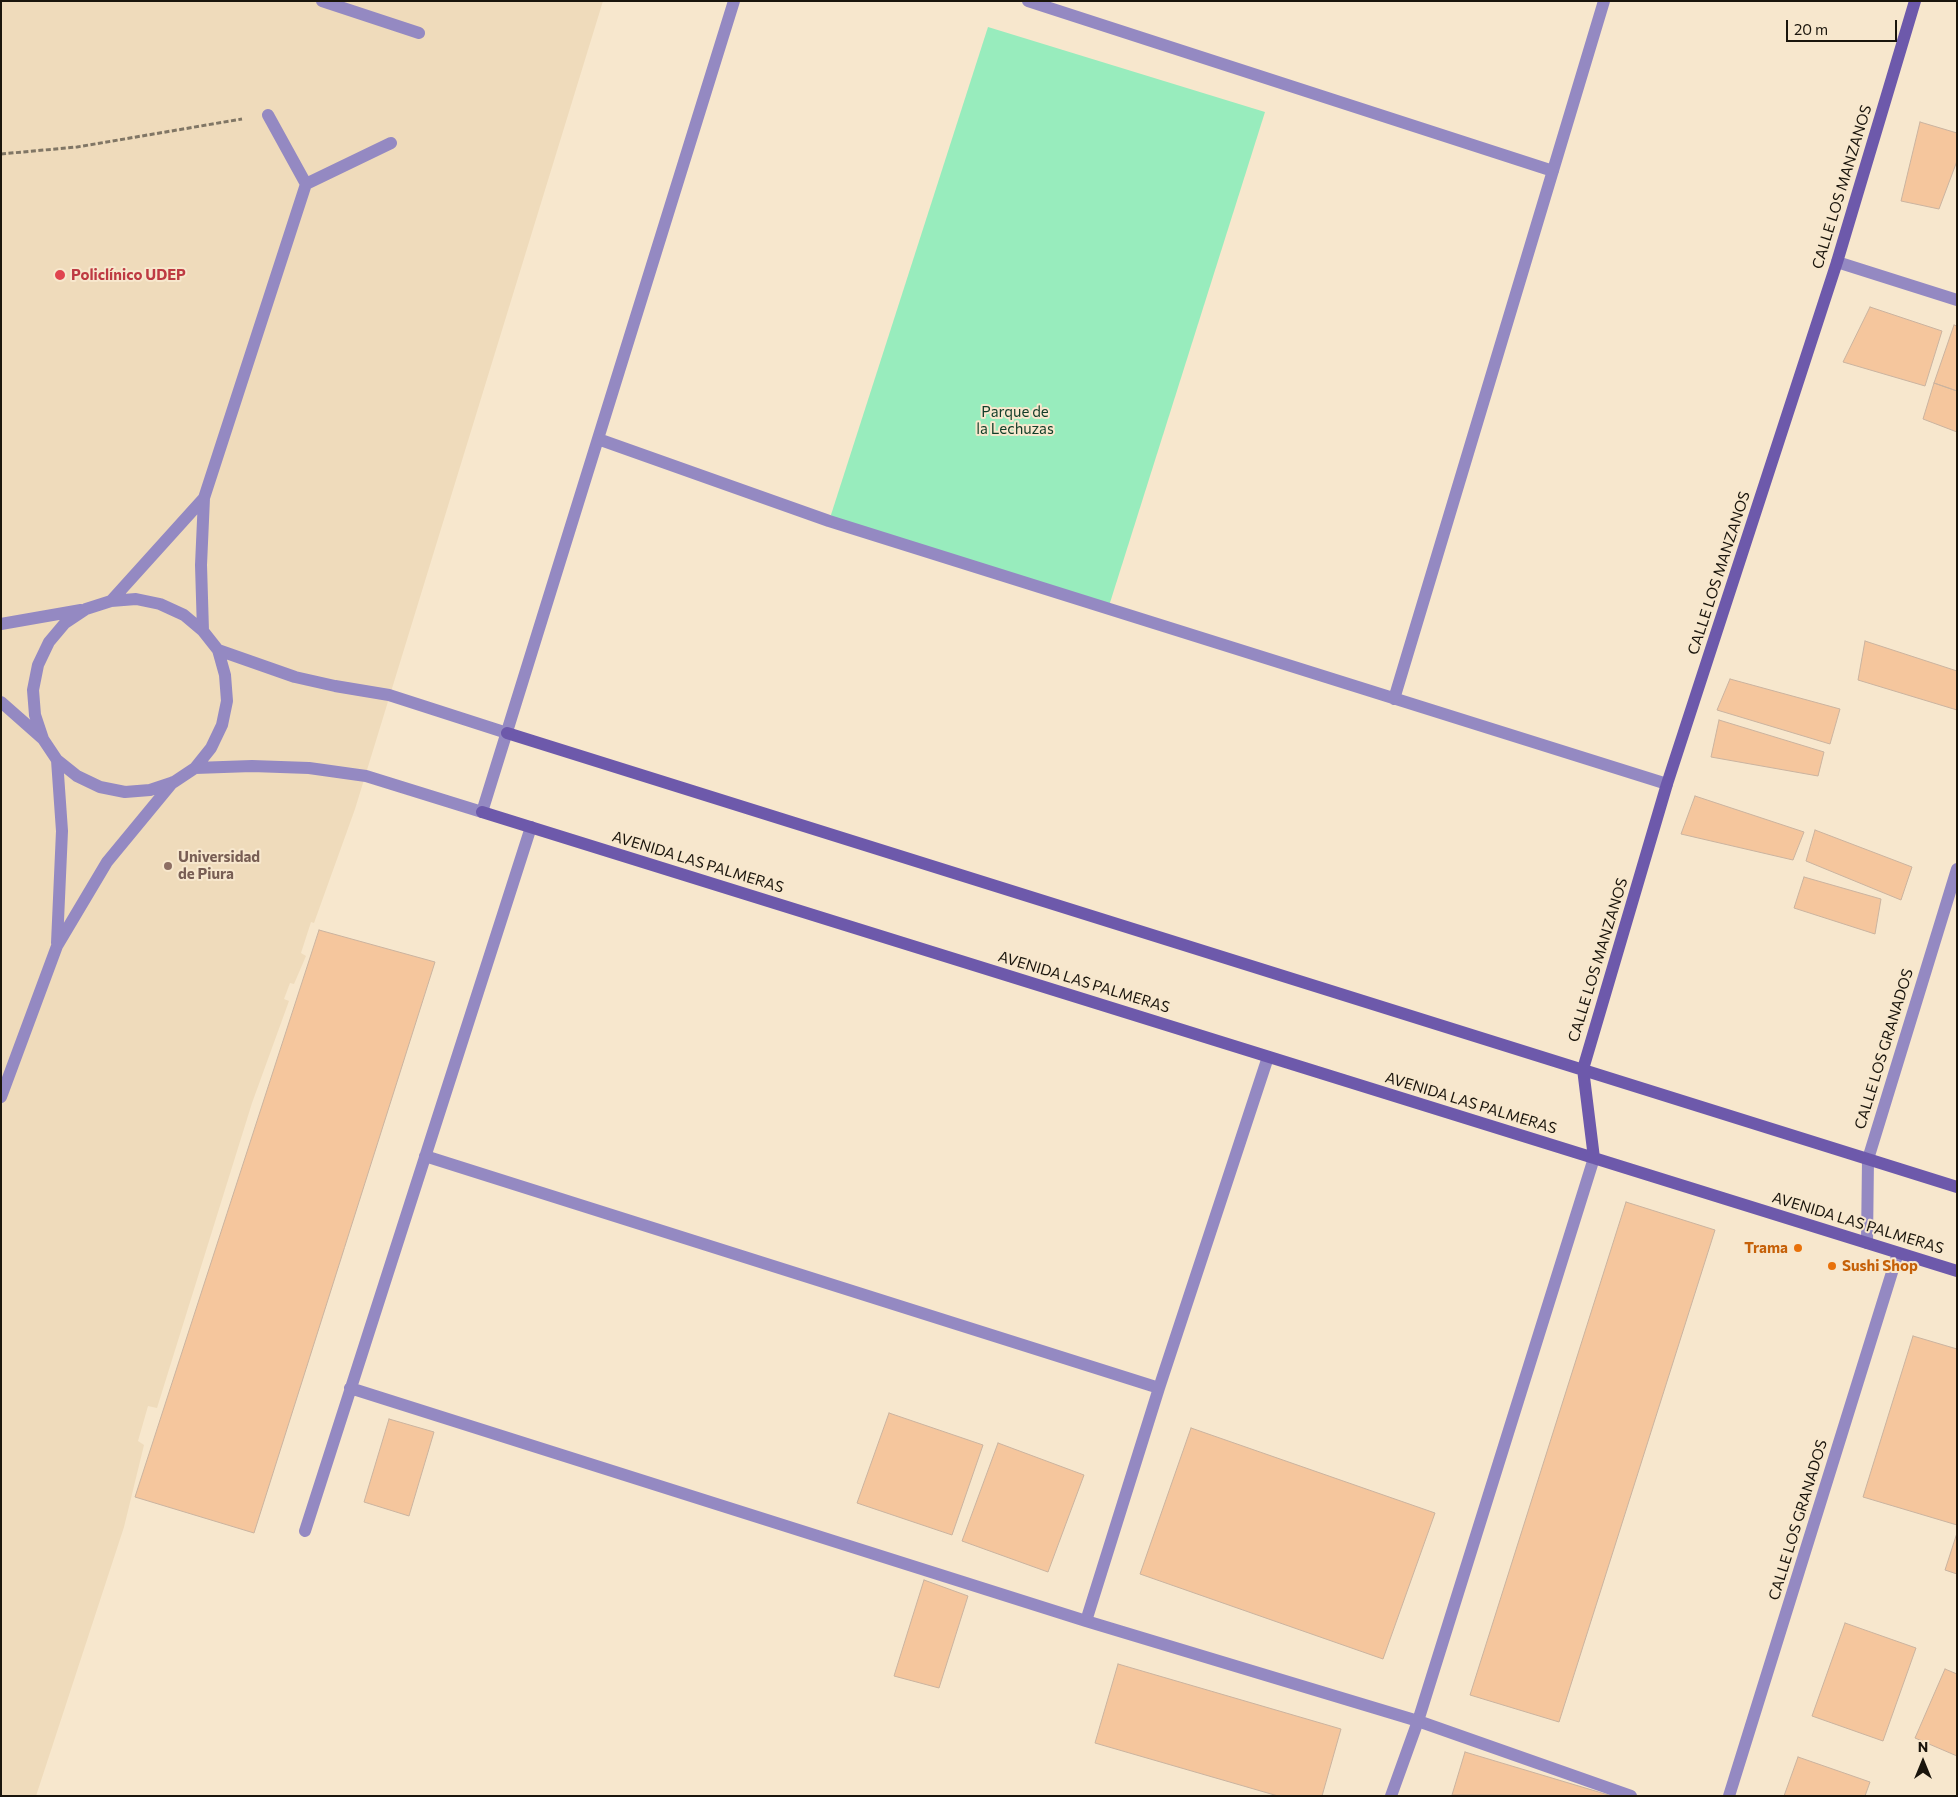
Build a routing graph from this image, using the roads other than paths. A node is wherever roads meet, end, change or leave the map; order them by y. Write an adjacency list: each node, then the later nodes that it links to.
1 (322, 1): 6 (street)
2 (734, 1): 13 (street)
3 (1028, 1): 9 (street)
4 (1604, 1): 9 (street)
5 (1915, 1): 11 (street, CALLE LOS MANZANOS)
6 (419, 33)
7 (268, 115): 10 (street)
8 (391, 144): 10 (street)
9 (1552, 171): 20 (street)
10 (306, 184): 14 (street)
11 (1837, 262): 12 (street); 27 (street, CALLE LOS MANZANOS)
12 (1957, 300)
13 (598, 439): 20 (street); 22 (street)
14 (204, 498): 15 (street); 18 (street)
15 (111, 601): 16 (street); 18 (street)
16 (86, 609): 17 (street); 23 (street)
17 (1, 624)
18 (203, 631): 19 (street)
19 (218, 650): 22 (street); 25 (street)
20 (1394, 698): 27 (street)
21 (1, 702): 23 (street)
22 (507, 733): 28 (street); 33 (street)
23 (43, 739): 24 (street)
24 (57, 760): 26 (street); 31 (street)
25 (195, 768): 26 (street); 28 (street, AVENIDA LAS PALMERAS)
26 (174, 782): 31 (street)
27 (1667, 784): 33 (street, CALLE LOS MANZANOS)
28 (482, 812): 29 (street, AVENIDA LAS PALMERAS)
29 (531, 827): 32 (street, AVENIDA LAS PALMERAS); 35 (street)
30 (1957, 869): 37 (street, CALLE LOS GRANADOS)
31 (57, 946): 34 (street)
32 (1268, 1057): 36 (street, AVENIDA LAS PALMERAS); 43 (street)
33 (1583, 1069): 36 (street, CALLE LOS MANZANOS); 37 (street)
34 (1, 1097)
35 (425, 1156): 42 (street); 43 (street)
36 (1594, 1158): 39 (street, AVENIDA LAS PALMERAS); 46 (street)
37 (1868, 1159): 38 (street); 39 (street, CALLE LOS GRANADOS)
38 (1957, 1187)
39 (1867, 1243): 40 (street, AVENIDA LAS PALMERAS)
40 (1898, 1253): 41 (street, AVENIDA LAS PALMERAS); 49 (street, CALLE LOS GRANADOS)
41 (1957, 1271)
42 (350, 1388): 44 (street); 45 (street)
43 (1159, 1388): 45 (street)
44 (304, 1532)
45 (1086, 1622): 46 (street)
46 (1418, 1721): 47 (street); 48 (street)
47 (1391, 1796)
48 (1631, 1796)
49 (1729, 1796)

